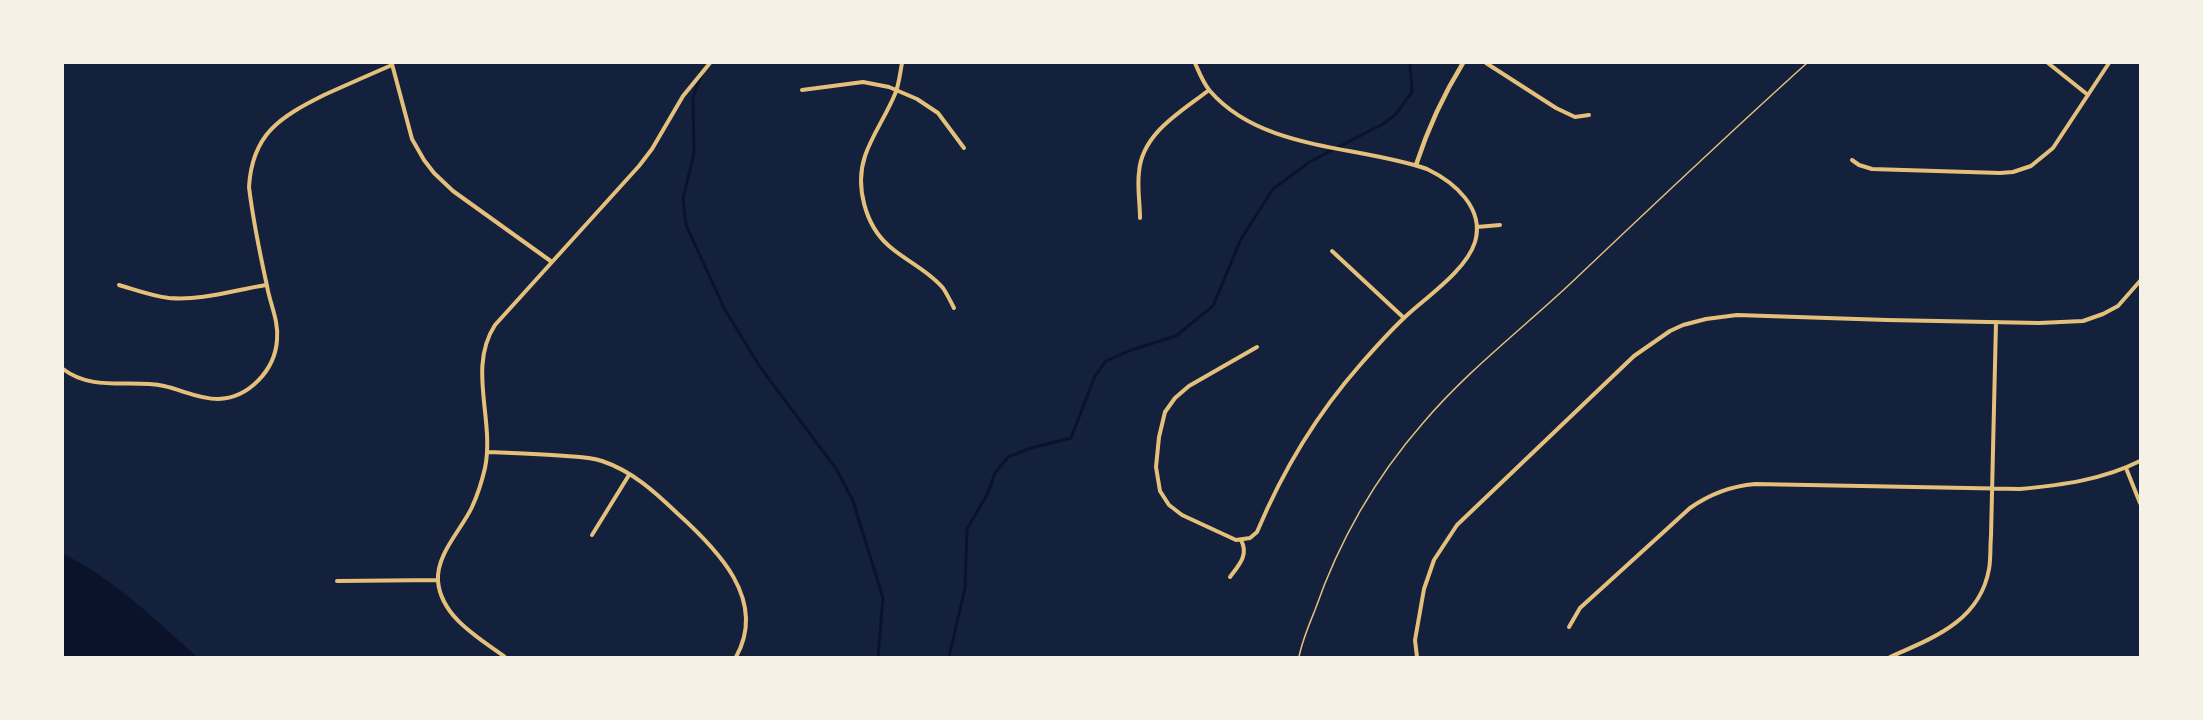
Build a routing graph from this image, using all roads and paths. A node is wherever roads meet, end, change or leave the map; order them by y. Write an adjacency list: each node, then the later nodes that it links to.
1 (710, 63): 22 (street)
2 (902, 63): 12 (street)
3 (1195, 63): 11 (street)
4 (1463, 63): 17 (street)
5 (1486, 63): 14 (street)
6 (1807, 63): 45 (path)
7 (2049, 63): 13 (street)
8 (2109, 63): 13 (street)
9 (392, 64): 22 (street); 25 (street)
10 (802, 90): 12 (street)
11 (1209, 90): 17 (street); 18 (street)
12 (896, 91): 15 (street); 26 (street)
13 (2088, 95): 16 (street)
14 (1589, 115)
15 (964, 148)
16 (1852, 160)
17 (1416, 165): 20 (street)
18 (1140, 218)
19 (1500, 225): 20 (street)
20 (1477, 227): 27 (street)
21 (1332, 251): 27 (street)
22 (552, 262): 31 (street)
23 (2140, 281): 28 (street)
24 (119, 285): 25 (street)
25 (266, 285): 30 (street)
26 (954, 308)
27 (1404, 318): 38 (street)
28 (1996, 322): 35 (street); 46 (street)
29 (1257, 347): 38 (street)
30 (63, 369)
31 (488, 452): 34 (street); 40 (street)
32 (2140, 461): 33 (street)
33 (2126, 468): 35 (street); 36 (street)
34 (629, 475): 37 (street); 44 (street)
35 (1993, 489): 42 (street); 47 (street)
36 (2140, 503)
37 (592, 535)
38 (1241, 540): 39 (street)
39 (1230, 577)
40 (438, 580): 41 (street); 43 (street)
41 (337, 581)
42 (1569, 627)
43 (505, 657)
44 (736, 657)
45 (1299, 657)
46 (1418, 657)
47 (1890, 657)

